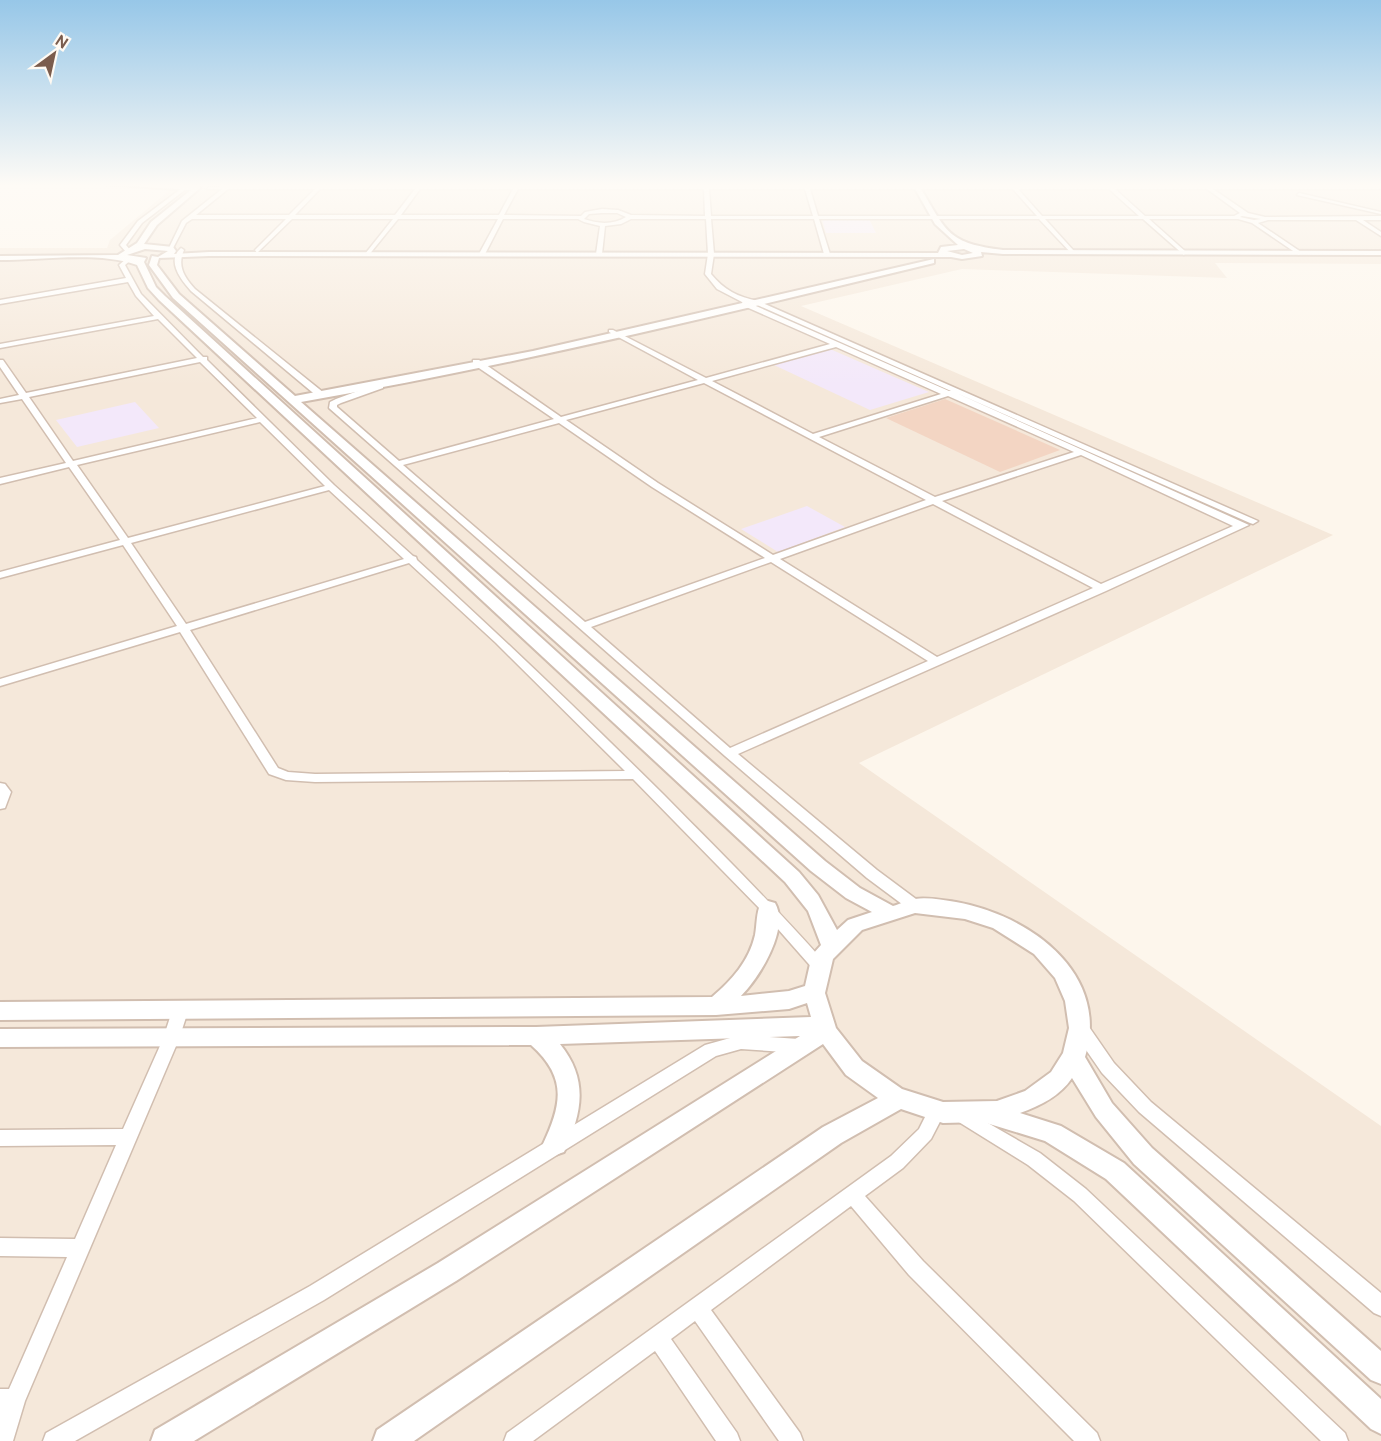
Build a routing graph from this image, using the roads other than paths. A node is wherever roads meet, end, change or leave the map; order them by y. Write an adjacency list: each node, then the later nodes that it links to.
1 (127, 251): 23 (street)
2 (134, 251): 23 (street)
3 (174, 251): 20 (street)
4 (175, 251): 42 (street)
5 (199, 251): 12 (street)
6 (271, 251): 12 (street)
7 (970, 251): 17 (street)
8 (997, 251): 11 (street)
9 (1007, 251): 22 (street)
10 (1296, 251): 19 (street)
11 (1072, 252): 18 (street)
12 (369, 253): 13 (street)
13 (483, 253): 14 (street)
14 (599, 253): 15 (street)
15 (710, 253): 16 (street); 29 (street)
16 (827, 253): 17 (street); 21 (street)
17 (947, 253): 21 (street); 25 (street); 28 (street)
18 (1184, 253): 19 (street)
19 (1299, 253): 22 (street)
20 (159, 254): 23 (street); 23 (street); 44 (street)
21 (855, 254): 25 (street)
22 (1381, 254)
23 (130, 255): 24 (street); 26 (street); 73 (street)
24 (0, 256)
25 (869, 273): 29 (street)
26 (129, 280): 27 (street); 30 (street)
27 (0, 302)
28 (756, 302): 29 (street); 32 (street)
29 (745, 303): 31 (street); 33 (street)
30 (159, 317): 34 (street); 35 (street)
31 (614, 333): 37 (street); 38 (street)
32 (848, 342): 33 (street); 40 (street)
33 (835, 345): 38 (street); 41 (street)
34 (0, 346)
35 (204, 359): 43 (street); 46 (street)
36 (0, 362): 43 (street)
37 (478, 364): 39 (street); 42 (street); 47 (street)
38 (706, 380): 47 (street); 48 (street)
39 (380, 386): 42 (street); 51 (street)
40 (960, 390): 41 (street); 49 (street)
41 (948, 394): 48 (street); 49 (street)
42 (321, 395): 44 (street)
43 (25, 396): 45 (street); 50 (street)
44 (292, 400): 72 (street)
45 (0, 401)
46 (259, 416): 50 (street); 54 (street)
47 (561, 420): 51 (street); 59 (street)
48 (812, 437): 55 (street)
49 (1085, 450): 55 (street); 56 (street); 56 (street)
50 (68, 461): 52 (street); 53 (street); 57 (street)
51 (397, 464): 62 (street)
52 (0, 473)
53 (0, 481)
54 (331, 487): 57 (street); 58 (street)
55 (933, 501): 59 (street); 61 (street)
56 (1240, 526): 61 (street)
57 (124, 542): 60 (street); 63 (street)
58 (412, 559): 63 (street); 67 (street)
59 (772, 559): 62 (street); 64 (street)
60 (0, 575)
61 (1102, 589): 64 (street)
62 (585, 626): 66 (street)
63 (181, 627): 65 (street); 67 (street)
64 (937, 662): 66 (street)
65 (0, 683)
66 (729, 753): 70 (street)
67 (636, 775): 71 (street)
68 (0, 787): 69 (street)
69 (0, 805)
70 (915, 906): 72 (street); 80 (street)
71 (768, 908): 74 (street); 76 (street)
72 (885, 910): 73 (street)
73 (831, 944): 74 (street)
74 (819, 966): 75 (street)
75 (814, 992): 76 (street); 79 (street)
76 (716, 1006): 77 (street)
77 (181, 1008): 78 (street); 83 (street)
78 (0, 1011)
79 (823, 1029): 81 (street); 84 (street); 86 (street)
80 (1081, 1029): 85 (street); 96 (street)
81 (536, 1036): 83 (street); 92 (street)
82 (0, 1038): 83 (street)
83 (171, 1040): 90 (street)
84 (801, 1047): 92 (street); 105 (street)
85 (1074, 1058): 89 (street); 99 (street)
86 (900, 1098): 87 (street); 106 (street)
87 (937, 1110): 88 (street); 93 (street)
88 (959, 1113): 89 (street); 102 (street)
89 (987, 1113): 101 (street)
90 (128, 1137): 91 (street); 95 (street)
91 (0, 1138)
92 (555, 1144): 104 (street)
93 (852, 1194): 97 (street); 110 (street)
94 (0, 1247): 95 (street)
95 (80, 1248): 100 (street)
96 (1381, 1306)
97 (698, 1308): 98 (street); 109 (street)
98 (658, 1337): 107 (street); 108 (street)
99 (1381, 1370)
100 (7, 1400): 103 (street)
101 (1381, 1419)
102 (1334, 1440)
103 (3, 1441)
104 (54, 1441)
105 (166, 1441)
106 (388, 1441)
107 (514, 1441)
108 (729, 1441)
109 (792, 1441)
110 (1089, 1441)

